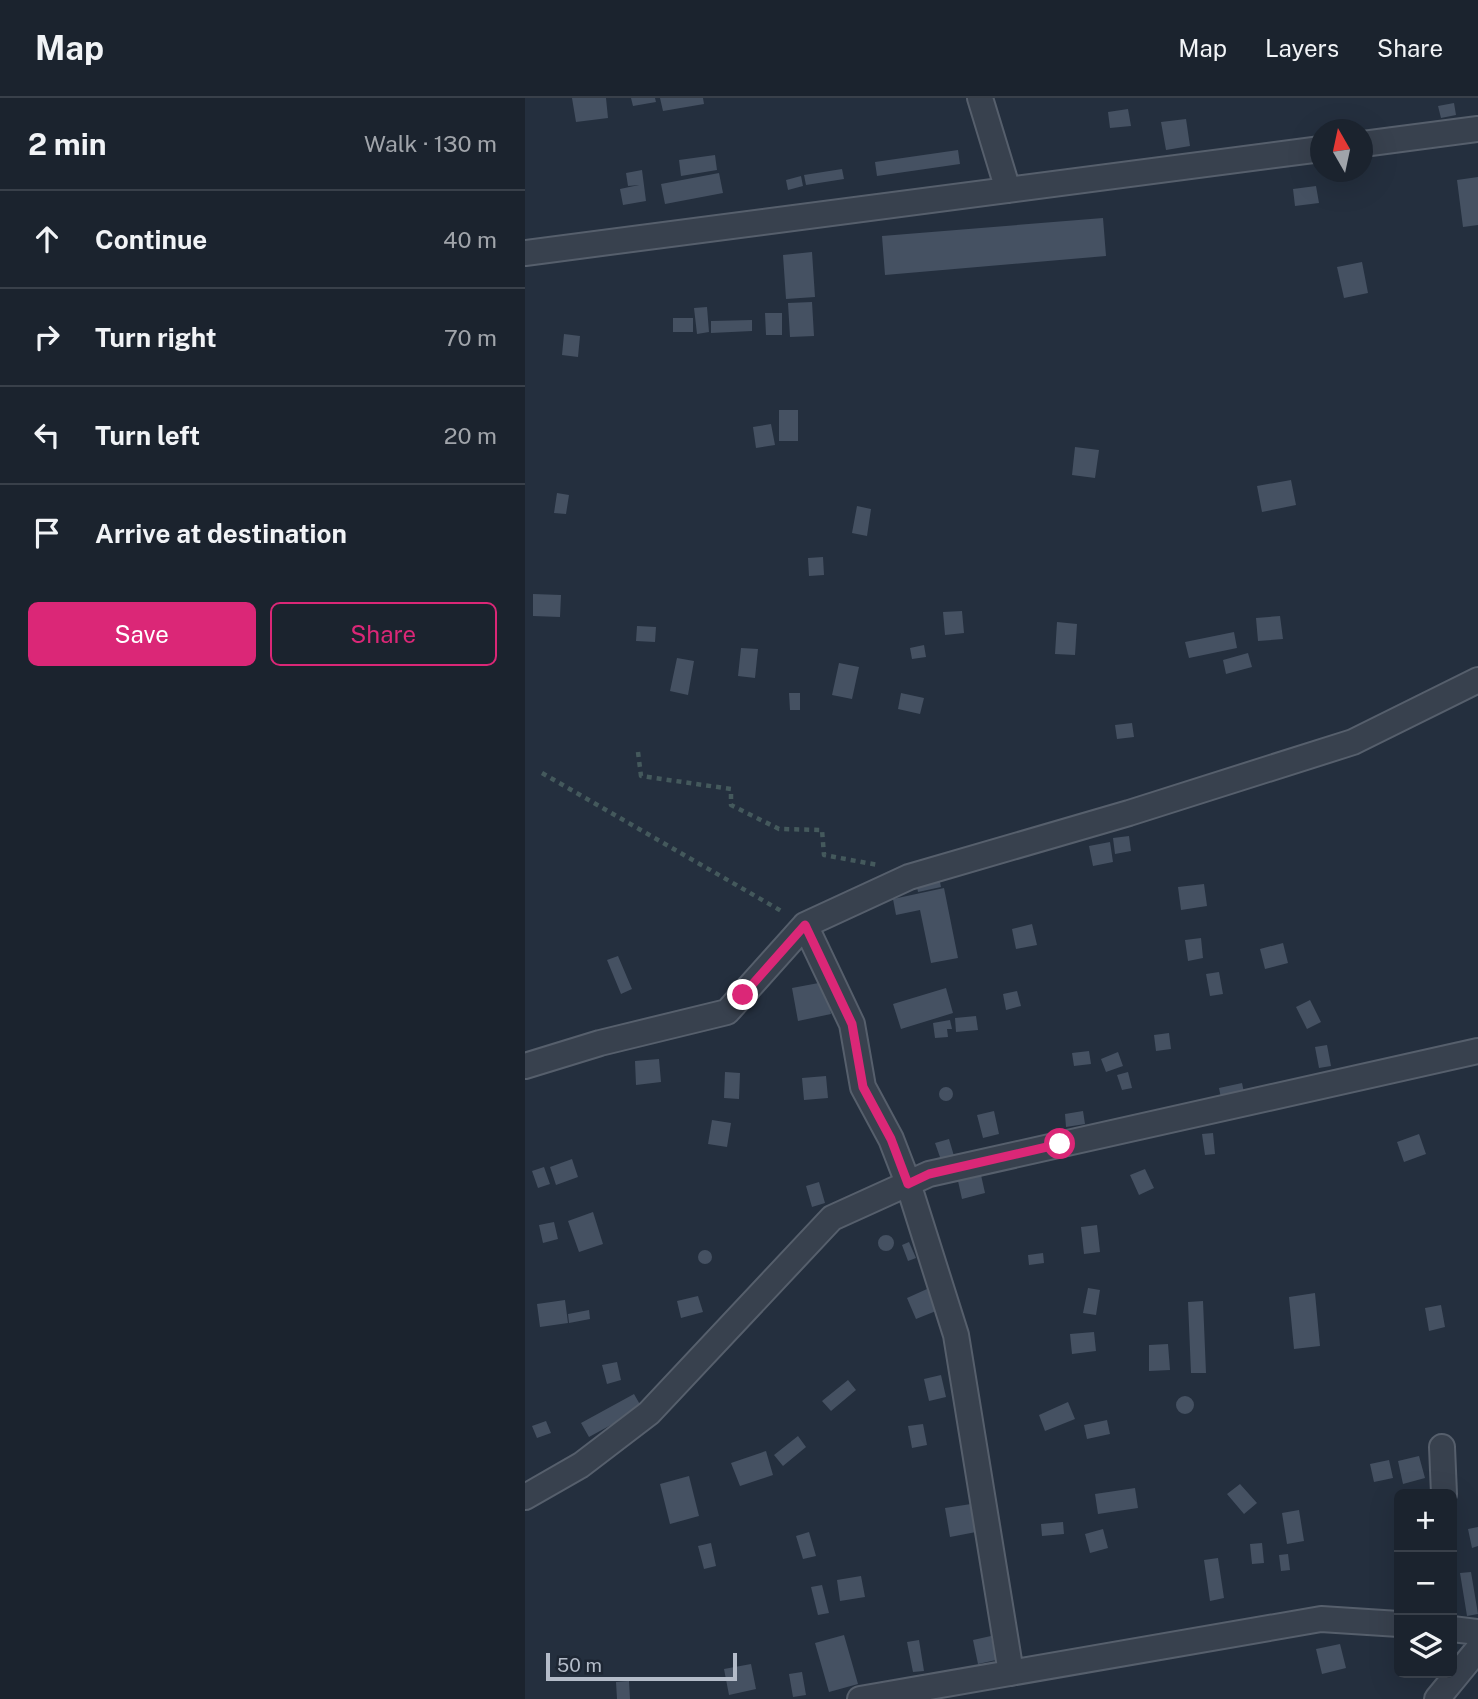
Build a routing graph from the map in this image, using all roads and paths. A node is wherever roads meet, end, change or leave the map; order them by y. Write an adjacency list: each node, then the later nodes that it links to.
1 (980, 98): 5 (street)
2 (1478, 129): 3 (street)
3 (1373, 143)
4 (1310, 150): 5 (street)
5 (1008, 190): 6 (street)
6 (525, 253)
7 (1478, 680): 10 (street)
8 (638, 752): 10 (path)
9 (542, 773): 11 (path)
10 (922, 873): 11 (street)
11 (805, 925): 13 (street); 14 (street)
12 (1478, 1051): 14 (street)
13 (525, 1066)
14 (908, 1184): 17 (street); 22 (street)
15 (1442, 1447): 16 (street)
16 (1444, 1489)
17 (525, 1497)
18 (1394, 1624): 22 (street)
19 (1457, 1630): 20 (street)
20 (1478, 1632)
21 (1478, 1649): 24 (street)
22 (1011, 1672): 23 (street)
23 (859, 1699)
24 (1437, 1699)

